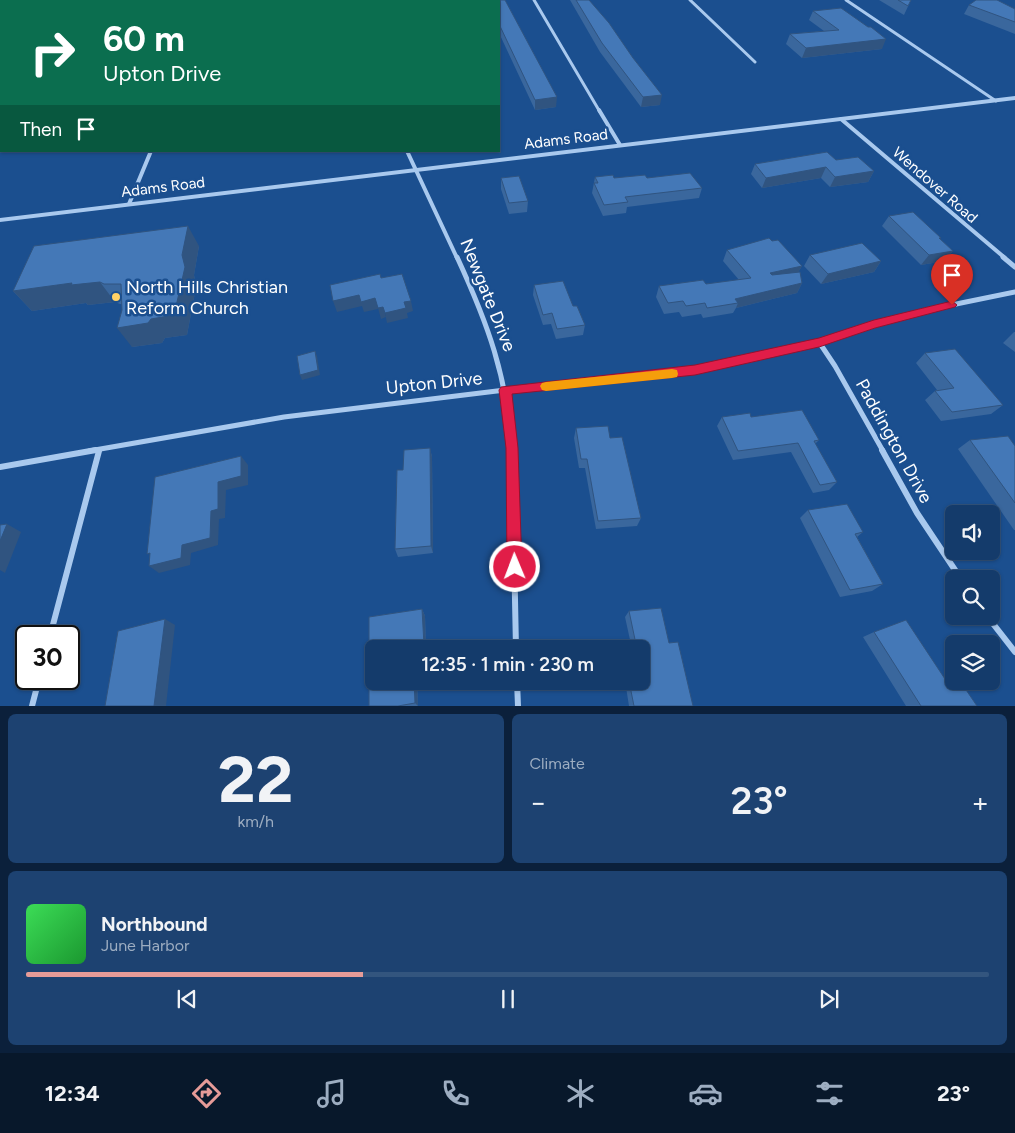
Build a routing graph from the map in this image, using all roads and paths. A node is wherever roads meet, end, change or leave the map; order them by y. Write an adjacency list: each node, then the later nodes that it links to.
1 (534, 0): 8 (street)
2 (690, 0): 4 (street)
3 (846, 0): 6 (street)
4 (755, 62)
5 (1015, 98): 6 (street, Adams Road)
6 (996, 101): 7 (street, Adams Road)
7 (841, 119): 8 (street, Adams Road); 14 (street, Wendover Road)
8 (620, 145): 11 (street, Adams Road)
9 (151, 152): 12 (street)
10 (407, 152): 11 (street, Newgate Drive)
11 (415, 170): 12 (street, Adams Road); 17 (street, Newgate Drive)
12 (129, 204): 13 (street, Adams Road)
13 (0, 220)
14 (1015, 267)
15 (1015, 292): 16 (street, Upton Drive)
16 (819, 342): 17 (street, Upton Drive); 20 (street, Paddington Drive)
17 (505, 390): 18 (street, Upton Drive); 23 (street, Newgate Drive)
18 (99, 451): 19 (street, Upton Drive); 21 (street)
19 (0, 467)
20 (955, 570)
21 (53, 625)
22 (993, 625): 24 (street)
23 (516, 640)
24 (1015, 652)
25 (36, 690): 27 (street)
26 (517, 690): 28 (street)
27 (32, 706)
28 (518, 706)

